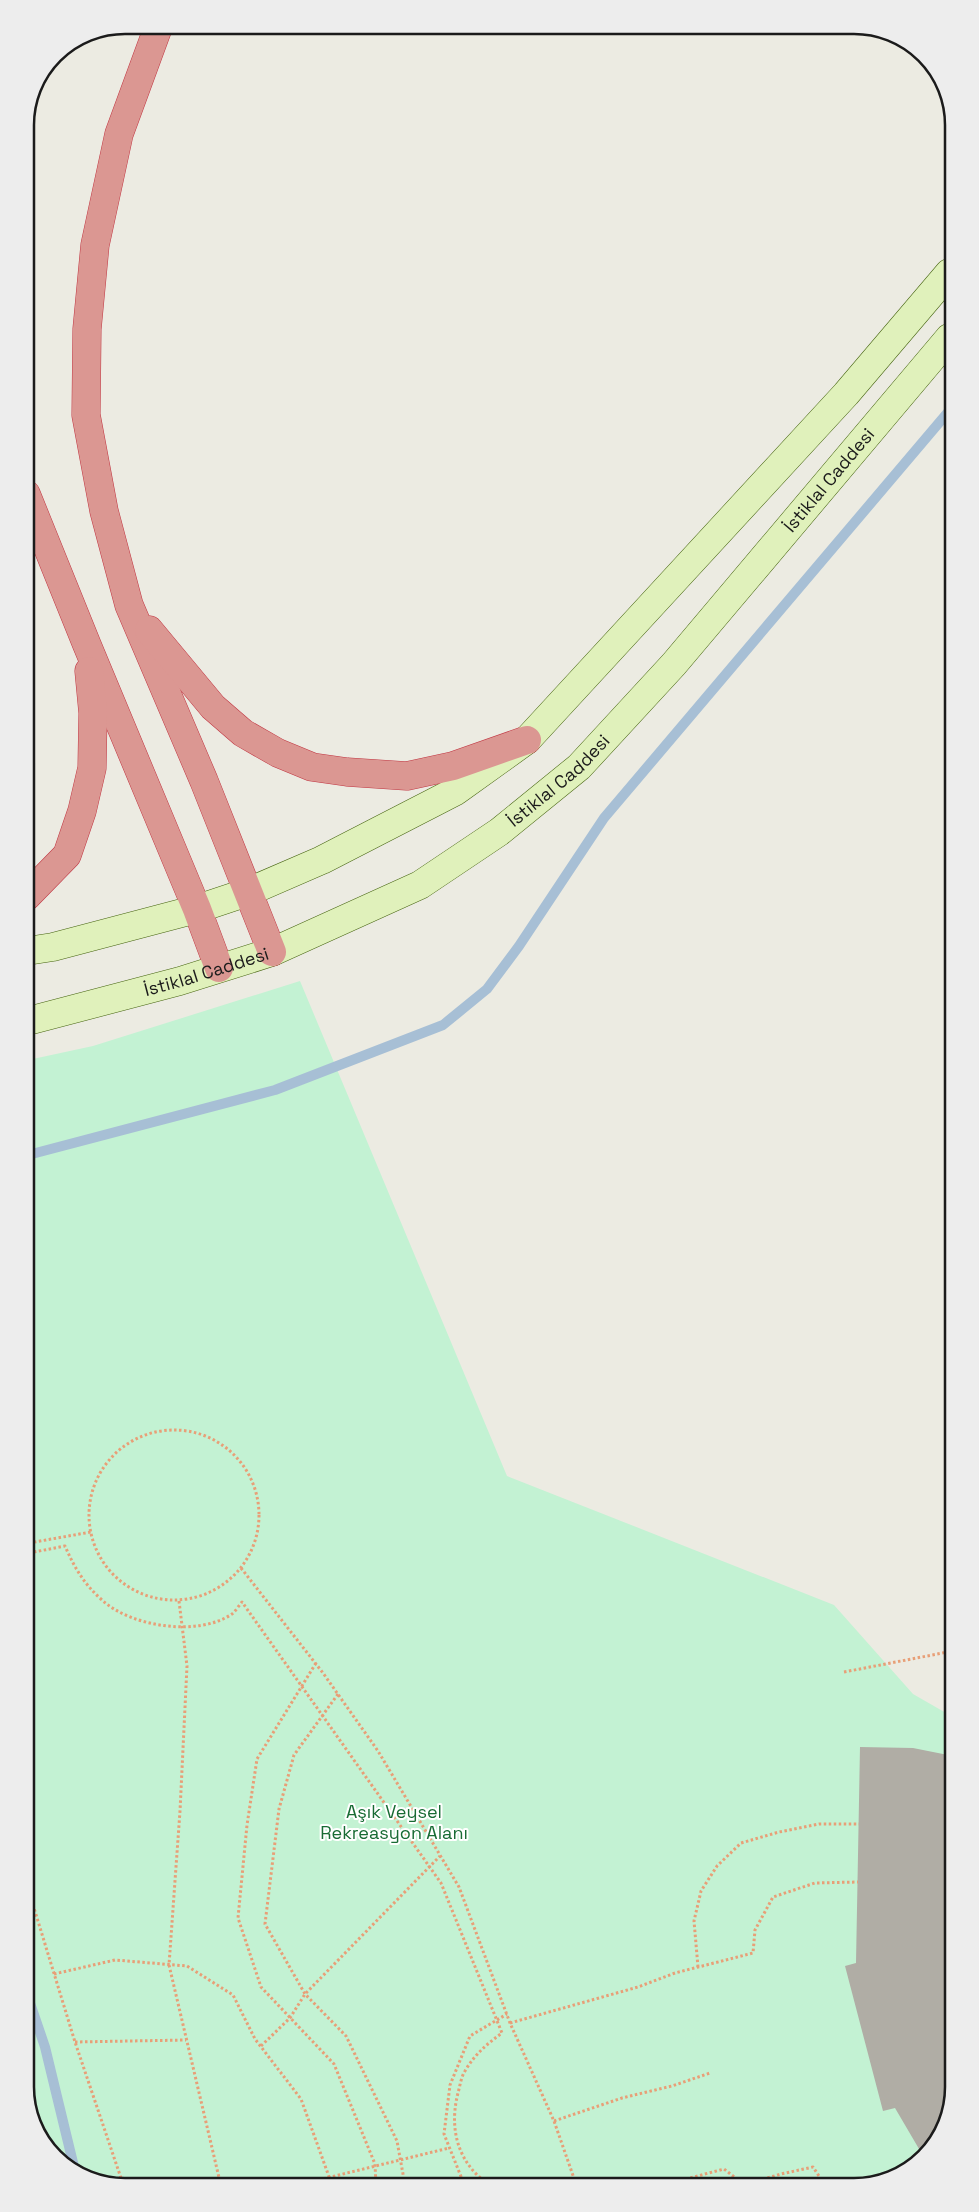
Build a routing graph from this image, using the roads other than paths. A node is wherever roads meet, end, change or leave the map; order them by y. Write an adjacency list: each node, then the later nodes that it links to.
1 (156, 34): 5 (highway)
2 (945, 278): 7 (main road)
3 (945, 343): 12 (main road, İstiklal Caddesi)
4 (34, 514): 6 (highway)
5 (129, 605): 7 (highway); 9 (highway)
6 (87, 645): 8 (highway); 10 (highway)
7 (527, 740): 9 (main road)
8 (34, 889)
9 (248, 892): 10 (main road); 12 (highway)
10 (197, 910): 11 (main road); 13 (highway)
11 (34, 950)
12 (272, 952): 13 (main road, İstiklal Caddesi)
13 (219, 968): 14 (main road, İstiklal Caddesi)
14 (34, 1018)

